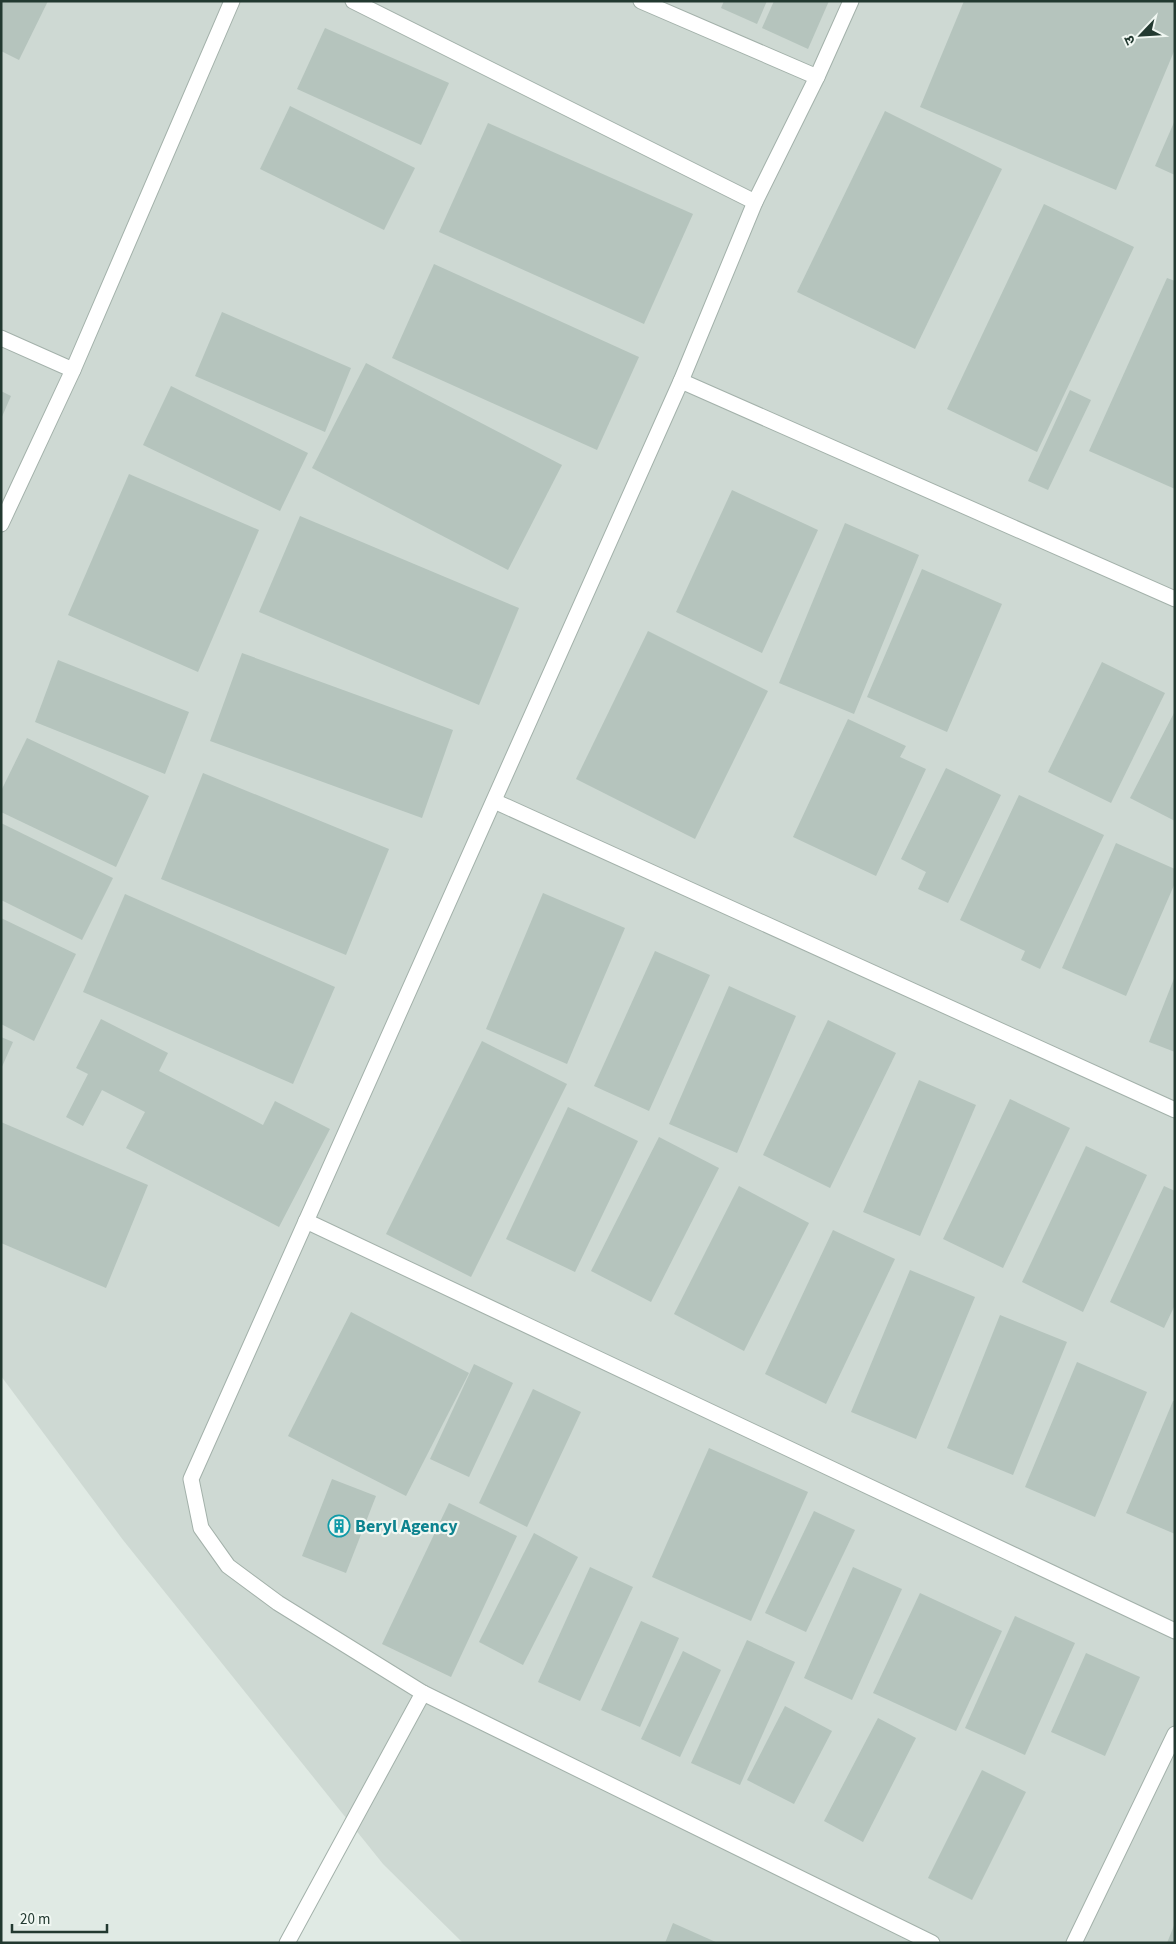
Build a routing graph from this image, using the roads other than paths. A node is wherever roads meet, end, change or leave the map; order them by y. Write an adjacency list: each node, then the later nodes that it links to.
1 (232, 1): 8 (street)
2 (353, 1): 6 (street)
3 (641, 1): 5 (street)
4 (851, 1): 5 (street)
5 (817, 77): 6 (street)
6 (755, 202): 9 (street)
7 (1, 338): 8 (street)
8 (73, 370): 10 (street)
9 (681, 381): 11 (street); 12 (street)
10 (1, 524)
11 (1175, 599)
12 (494, 801): 13 (street); 14 (street)
13 (1175, 1110)
14 (306, 1221): 15 (street); 16 (street)
15 (1175, 1631)
16 (423, 1693): 18 (street); 19 (street)
17 (1175, 1734): 20 (street)
18 (287, 1943)
19 (932, 1943)
20 (1074, 1943)

